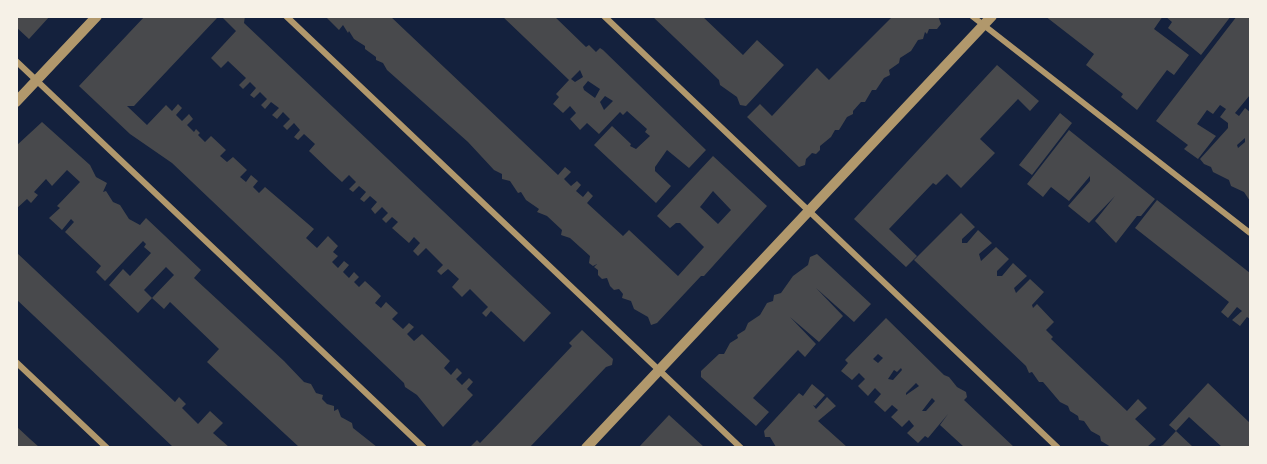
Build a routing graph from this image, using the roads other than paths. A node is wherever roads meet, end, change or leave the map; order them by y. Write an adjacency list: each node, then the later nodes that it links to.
1 (97, 16): 8 (street)
2 (286, 16): 13 (street)
3 (604, 16): 10 (street)
4 (972, 16): 6 (street)
5 (992, 16): 6 (street)
6 (985, 26): 10 (street); 11 (street)
7 (16, 61): 8 (street)
8 (37, 80): 9 (street); 15 (street)
9 (16, 102)
10 (809, 212): 13 (street); 18 (street)
11 (1251, 233)
12 (16, 362): 14 (street)
13 (660, 370): 16 (street); 17 (street)
14 (107, 447)
15 (424, 447)
16 (586, 447)
17 (741, 447)
18 (1059, 447)

